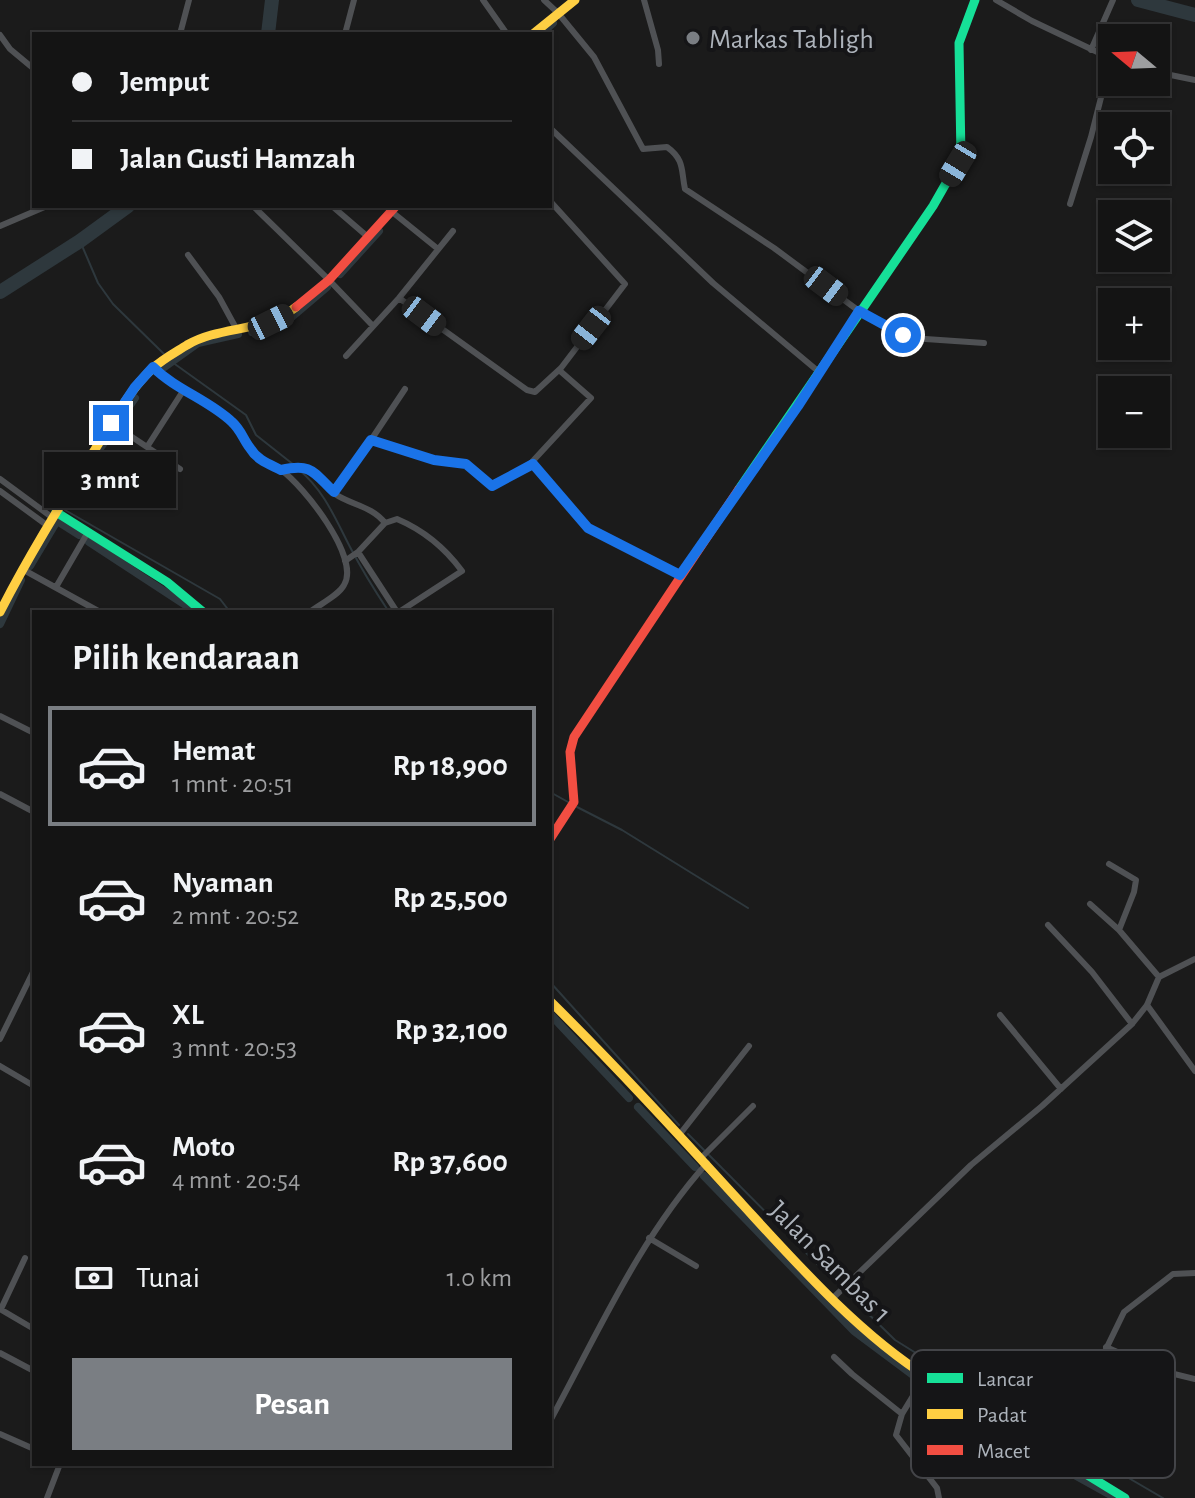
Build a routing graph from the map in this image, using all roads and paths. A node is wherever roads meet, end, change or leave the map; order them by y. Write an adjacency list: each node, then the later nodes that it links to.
1 (189, 0): 11 (street)
2 (354, 0): 12 (street)
3 (483, 0): 13 (street)
4 (544, 0): 10 (street)
5 (575, 0): 10 (street)
6 (644, 0): 18 (street)
7 (975, 0): 37 (street)
8 (1113, 0): 16 (street)
9 (1001, 3): 16 (street)
10 (558, 13): 14 (street); 37 (street)
11 (181, 32)
12 (346, 32)
13 (506, 32)
14 (535, 32)
15 (0, 35): 19 (street)
16 (1091, 50): 17 (street)
17 (1098, 53)
18 (659, 64)
19 (32, 67)
20 (1170, 75): 21 (street)
21 (1195, 80)
22 (1101, 96): 25 (street)
23 (552, 133): 44 (street)
24 (552, 203): 43 (street)
25 (1070, 204)
26 (42, 208): 30 (street)
27 (255, 208): 35 (street)
28 (334, 208): 32 (street)
29 (393, 208): 32 (street); 33 (street)
30 (0, 226)
31 (453, 231): 33 (street)
32 (368, 237): 35 (street)
33 (438, 249): 36 (street)
34 (188, 255): 39 (street)
35 (329, 280): 38 (street); 39 (street)
36 (399, 298): 38 (street); 43 (street)
37 (859, 311): 40 (street); 44 (street)
38 (373, 326): 41 (street)
39 (237, 330): 42 (street)
40 (984, 343)
41 (346, 356)
42 (155, 365): 46 (street); 47 (street)
43 (559, 370): 50 (street)
44 (819, 372): 62 (street)
45 (405, 389): 48 (street)
46 (183, 391): 49 (street); 52 (street)
47 (111, 423): 49 (street); 56 (street)
48 (371, 440): 50 (street); 55 (street)
49 (147, 447): 51 (street)
50 (531, 463): 62 (street)
51 (180, 469)
52 (284, 469): 55 (street); 60 (street)
53 (0, 479): 56 (street)
54 (0, 491): 56 (street)
55 (334, 492): 57 (street)
56 (53, 519): 58 (street); 61 (street)
57 (385, 523): 59 (street); 68 (street)
58 (88, 532): 63 (street); 65 (street)
59 (356, 553): 60 (street); 67 (street)
60 (346, 560): 66 (street)
61 (22, 569): 63 (street); 69 (street)
62 (680, 575): 74 (street)
63 (56, 587): 64 (street)
64 (96, 610)
65 (201, 610)
66 (312, 610)
67 (397, 610)
68 (401, 610)
69 (0, 612)
70 (0, 716): 71 (street)
71 (32, 732)
72 (0, 794): 73 (street)
73 (32, 811)
74 (552, 836)
75 (1109, 864): 78 (street)
76 (1090, 904): 78 (street)
77 (1048, 925): 85 (street)
78 (1119, 930): 81 (street)
79 (1195, 959): 81 (street)
80 (32, 974): 86 (street)
81 (1159, 977): 83 (street)
82 (552, 1003): 93 (street, Jalan Sambas 1)
83 (1147, 1005): 85 (street); 89 (street)
84 (1000, 1015): 91 (street)
85 (1132, 1024): 91 (street)
86 (0, 1039)
87 (749, 1046): 93 (street)
88 (0, 1066): 90 (street)
89 (1195, 1071)
90 (32, 1085)
91 (1061, 1089): 99 (street)
92 (753, 1106): 94 (street)
93 (680, 1134): 94 (street, Jalan Sambas 1)
94 (703, 1159): 95 (street); 99 (street, Jalan Sambas 1)
95 (649, 1238): 97 (street); 113 (street)
96 (25, 1258): 100 (street)
97 (696, 1266)
98 (1195, 1273): 102 (street)
99 (833, 1298): 107 (street, Jalan Sambas 1)
100 (0, 1309): 101 (street)
101 (32, 1328)
102 (1106, 1347): 103 (street); 104 (street)
103 (1105, 1350)
104 (1113, 1350)
105 (0, 1353): 108 (street)
106 (834, 1357): 112 (street)
107 (911, 1366)
108 (32, 1370)
109 (1175, 1374): 110 (street)
110 (1195, 1379)
111 (911, 1399): 112 (street)
112 (902, 1414): 116 (street)
113 (552, 1417)
114 (0, 1434): 115 (street)
115 (32, 1448)
116 (911, 1456)
117 (59, 1466): 120 (street)
118 (929, 1478): 121 (street)
119 (1093, 1478): 122 (street, Jalan Sambas 1)
120 (47, 1498)
121 (939, 1498)
122 (1125, 1498)

